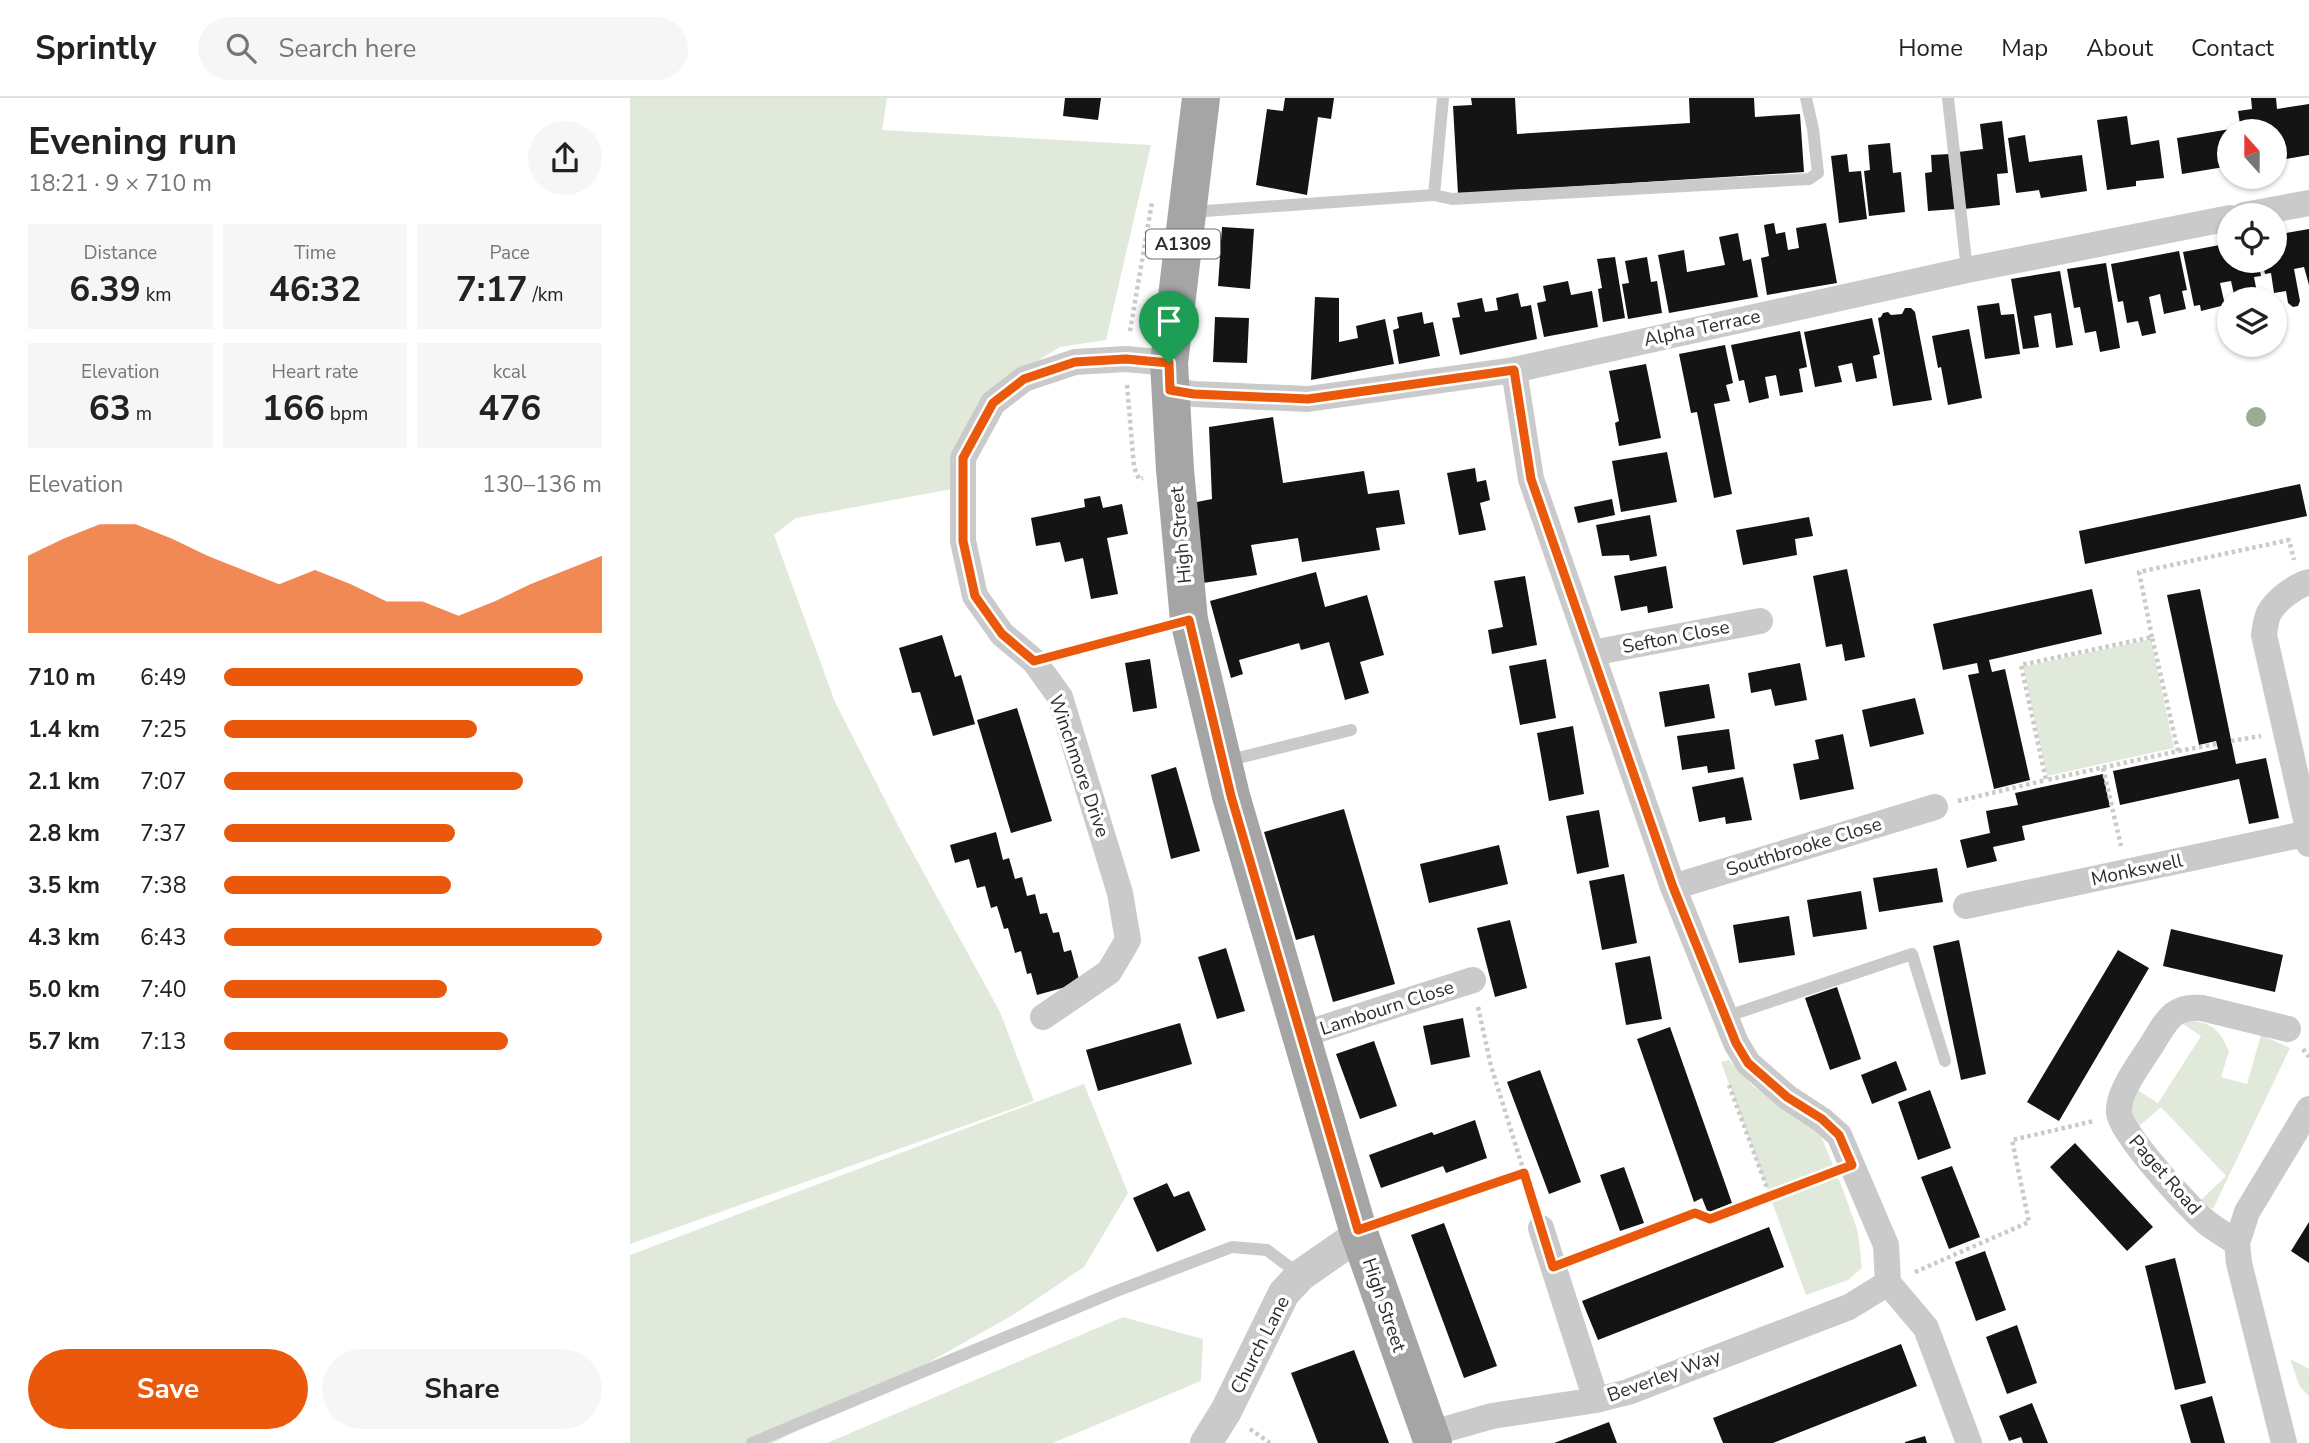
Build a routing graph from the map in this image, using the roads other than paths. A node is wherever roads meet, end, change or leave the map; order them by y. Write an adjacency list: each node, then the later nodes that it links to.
1 (1201, 98): 7 (main road, High Street / A1309)
2 (1443, 98): 5 (lane)
3 (1806, 98): 5 (lane)
4 (1948, 98): 10 (lane)
5 (1434, 195): 7 (lane)
6 (2309, 203): 8 (street)
7 (1170, 205): 12 (main road, High Street / A1309)
8 (2287, 207)
9 (2217, 221): 10 (street, Alpha Terrace)
10 (1967, 270): 11 (street, Alpha Terrace)
11 (1514, 370): 12 (street, Alpha Terrace); 15 (street)
12 (1169, 377): 17 (main road, High Street / A1309); 24 (street, Winchmore Drive)
13 (2305, 583): 19 (street)
14 (1760, 621): 15 (street, Sefton Close)
15 (1592, 653): 21 (street)
16 (1351, 730): 17 (lane)
17 (1224, 761): 27 (main road, High Street / A1309)
18 (1936, 807): 21 (street, Southbrooke Close)
19 (2309, 833): 20 (street); 22 (street, Monkswell)
20 (2309, 844)
21 (1673, 887): 25 (street)
22 (1966, 906)
23 (1473, 981): 27 (street, Lambourn Close)
24 (1043, 1017)
25 (1725, 1017): 28 (lane); 34 (street)
26 (2288, 1029): 32 (street, Paget Road)
27 (1301, 1035): 31 (main road, High Street / A1309)
28 (1945, 1060)
29 (2309, 1109): 32 (street)
30 (1541, 1228): 35 (street)
31 (1359, 1232): 33 (street, Church Lane); 36 (main road, High Street / A1309)
32 (2237, 1243): 40 (street)
33 (1301, 1275): 37 (lane); 38 (street, Church Lane)
34 (1888, 1283): 35 (street, Beverley Way); 39 (street)
35 (1596, 1400): 36 (street, Beverley Way)
36 (1431, 1438)
37 (752, 1443)
38 (1206, 1443)
39 (1969, 1443)
40 (2284, 1443)

